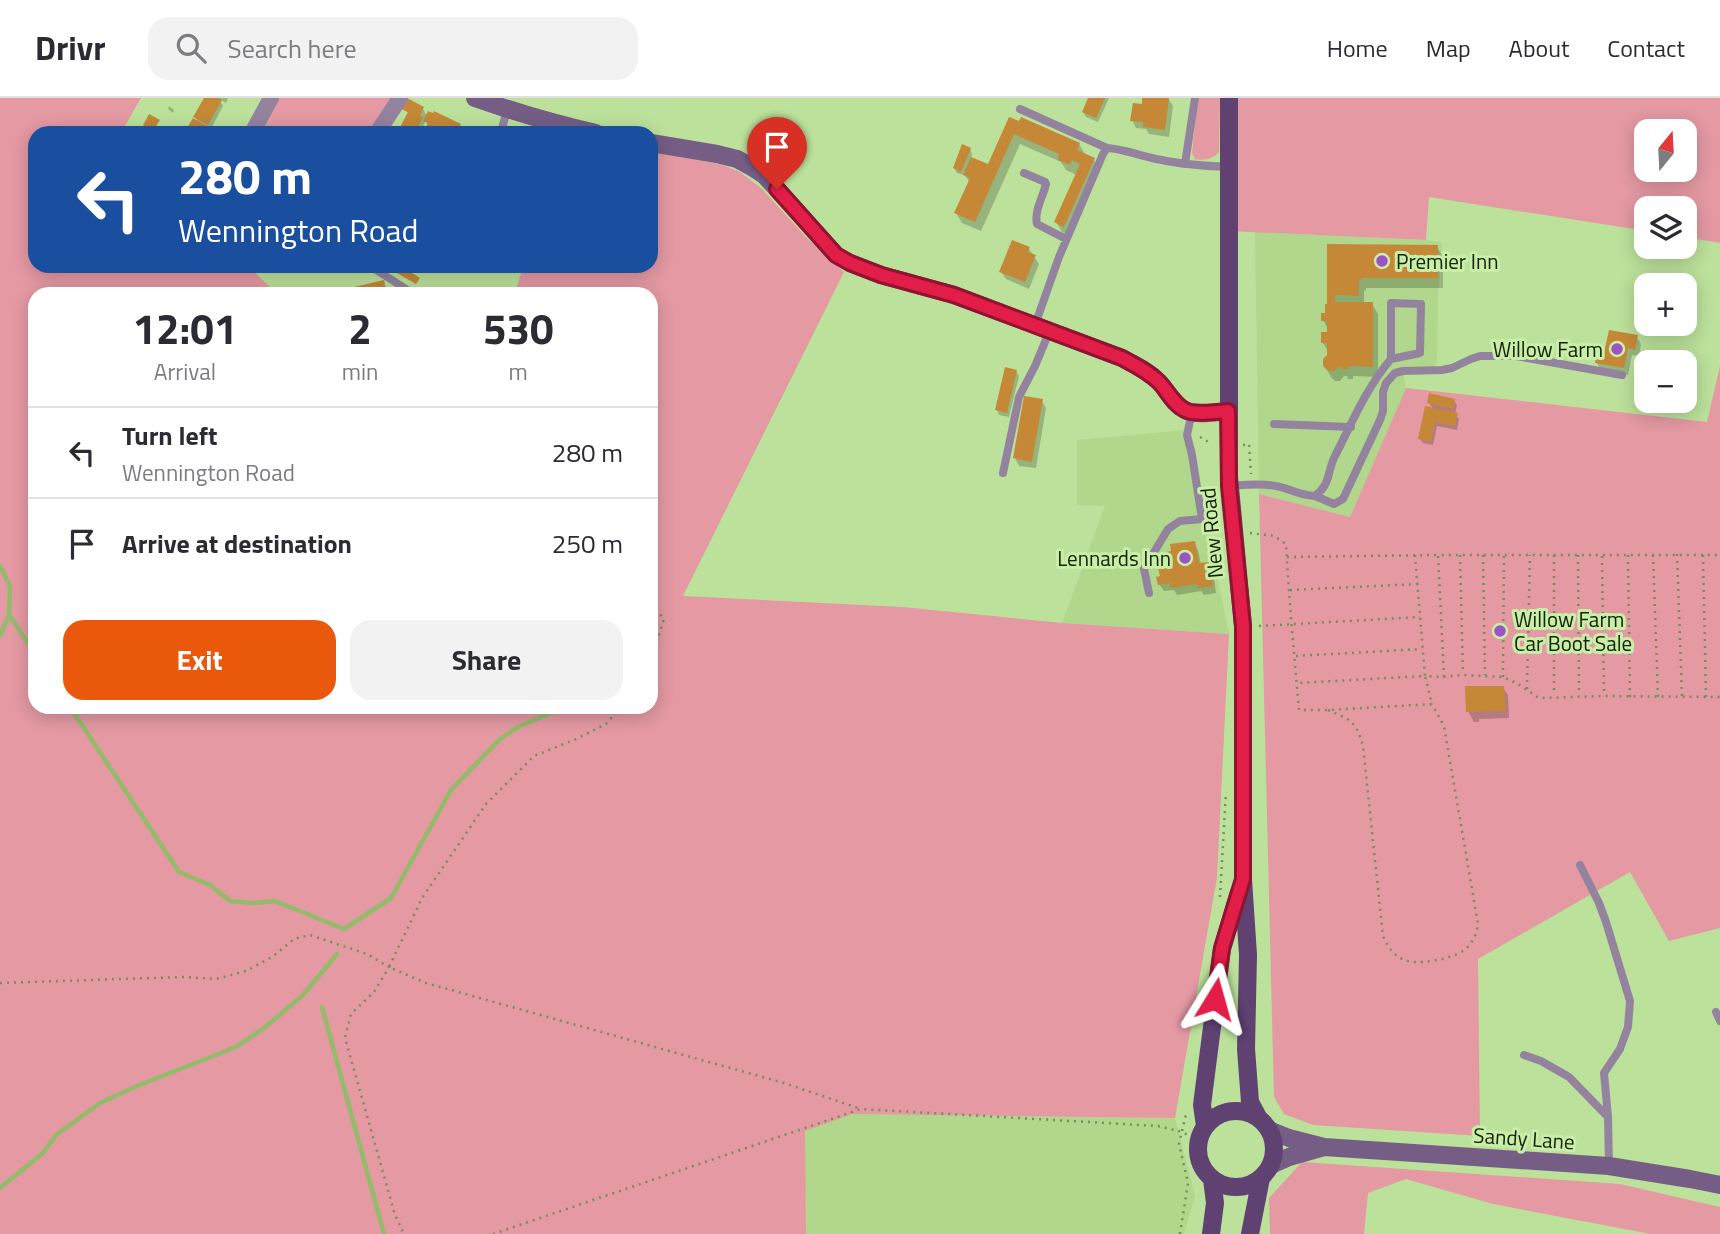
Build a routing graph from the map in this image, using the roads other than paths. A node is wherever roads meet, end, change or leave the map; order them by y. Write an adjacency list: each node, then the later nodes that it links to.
1 (271, 98): 8 (street)
2 (400, 98): 9 (street)
3 (475, 98): 6 (main road)
4 (1195, 98): 14 (lane)
5 (1229, 98): 15 (main road, New Road)
6 (507, 109): 10 (lane); 11 (main road)
7 (1020, 109): 13 (lane)
8 (256, 126)
9 (382, 126)
10 (503, 126)
11 (570, 126)
12 (658, 144): 20 (main road)
13 (1107, 149): 14 (lane); 17 (lane)
14 (1185, 164): 15 (lane)
15 (1229, 167): 23 (main road, New Road)
16 (1024, 173): 17 (lane)
17 (1066, 239): 20 (lane)
18 (381, 273): 19 (lane)
19 (403, 287)
20 (1042, 327): 24 (main road); 27 (lane)
21 (1391, 359): 21 (lane); 26 (lane)
22 (1622, 375): 29 (lane)
23 (1228, 411): 24 (main road); 28 (main road, New Road)
24 (1190, 421): 30 (lane)
25 (1274, 424): 26 (lane)
26 (1351, 427): 29 (lane)
27 (1003, 473)
28 (1229, 486): 29 (lane); 32 (main road, New Road)
29 (1315, 496)
30 (1149, 593)
31 (1580, 865): 34 (lane)
32 (1243, 879): 35 (main road, New Road); 36 (main road, New Road)
33 (1524, 1055): 34 (lane)
34 (1608, 1116): 38 (lane)
35 (1264, 1124): 36 (main road); 37 (main road, Sandy Lane); 39 (main road)
36 (1202, 1134): 40 (main road)
37 (1324, 1147): 38 (main road, Sandy Lane); 39 (main road, Sandy Lane)
38 (1609, 1166): 41 (main road, Sandy Lane)
39 (1266, 1172): 40 (main road); 43 (main road)
40 (1212, 1179): 42 (main road)
41 (1720, 1185)
42 (1211, 1234)
43 (1250, 1234)

